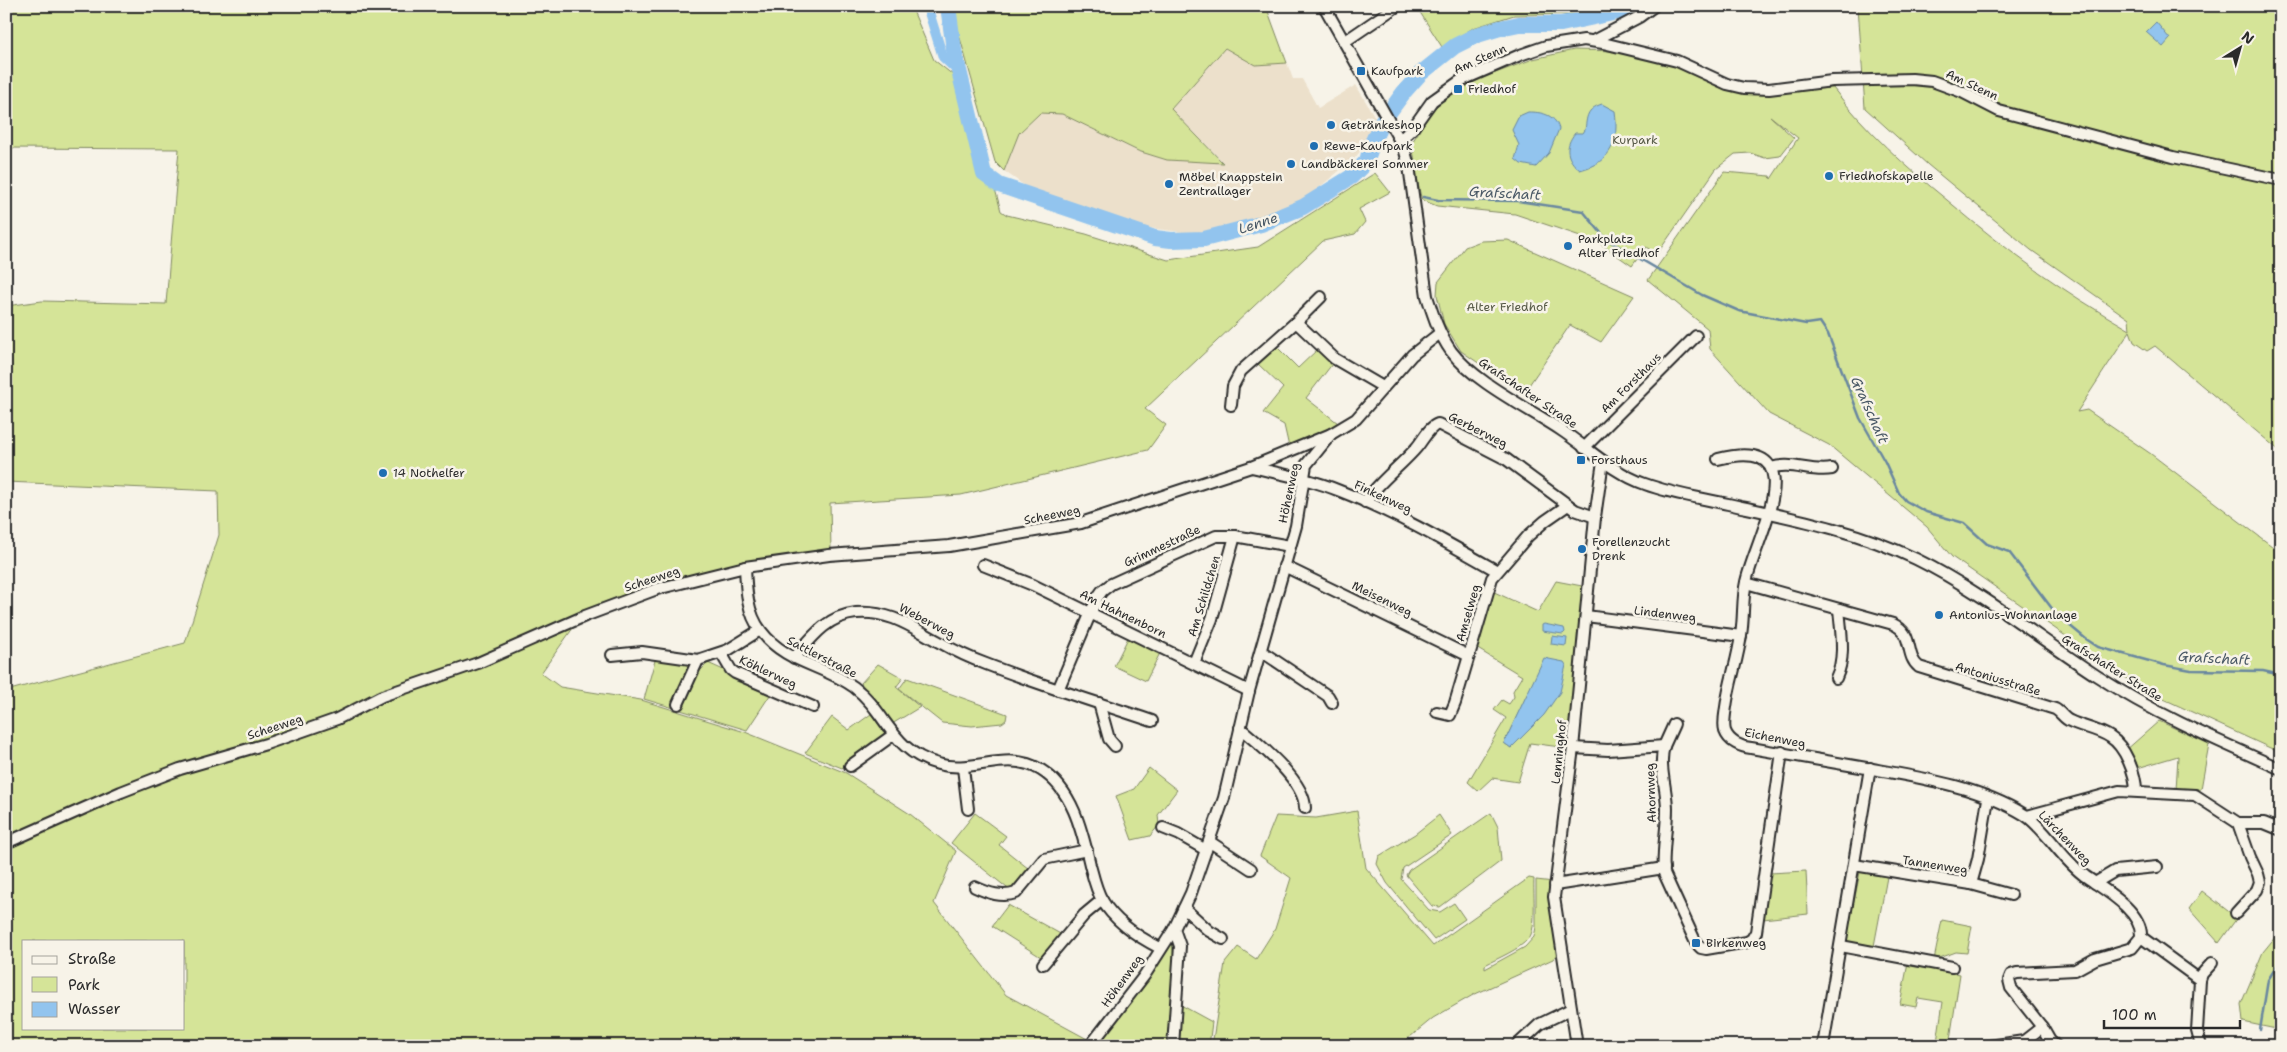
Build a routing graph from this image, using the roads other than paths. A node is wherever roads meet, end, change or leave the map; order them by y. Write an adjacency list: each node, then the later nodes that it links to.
1 (1324, 6): 5 (street, Grafschafter Straße)
2 (1397, 6): 5 (street)
3 (1654, 6): 4 (street, Am Stenn)
4 (1593, 41): 6 (street, Am Stenn); 7 (street, Am Stenn)
5 (1344, 42): 6 (street, Grafschafter Straße)
6 (1398, 137): 10 (street, Grafschafter Straße)
7 (2281, 180)
8 (1321, 297): 9 (street)
9 (1296, 322): 12 (street); 13 (street)
10 (1440, 333): 12 (street, Höhenweg); 15 (street, Grafschafter Straße)
11 (1696, 336): 15 (street, Am Forsthaus)
12 (1383, 387): 14 (street, Höhenweg)
13 (1231, 404)
14 (1331, 434): 18 (street, Scheeweg); 21 (street, Höhenweg)
15 (1584, 448): 17 (street, Grafschafter Straße)
16 (1718, 459): 19 (street)
17 (1603, 461): 24 (street, Grafschafter Straße); 25 (street, Lenninghof)
18 (1250, 467): 21 (street, Finkenweg); 30 (street, Scheeweg)
19 (1771, 468): 20 (street); 24 (street)
20 (1832, 469)
21 (1303, 478): 22 (street, Finkenweg); 27 (street, Höhenweg)
22 (1365, 502): 23 (street, Gerberweg); 31 (street, Finkenweg)
23 (1568, 505): 25 (street, Gerberweg); 31 (street, Amselweg)
24 (1770, 513): 32 (street, Eichenweg); 64 (street, Grafschafter Straße)
25 (1595, 517): 35 (street, Lenninghof)
26 (1235, 536): 27 (street, Grimmestraße); 34 (street, Grimmestraße); 44 (street, Am Schildchen)
27 (1290, 546): 29 (street, Höhenweg)
28 (983, 565): 34 (street, Am Hahnenborn)
29 (1284, 566): 38 (street, Höhenweg); 41 (street, Meisenweg)
30 (745, 567): 36 (street, Sattlerstraße); 73 (street, Scheeweg)
31 (1497, 571): 41 (street, Amselweg)
32 (1746, 583): 33 (street, Antoniusstraße); 37 (street, Eichenweg)
33 (1839, 609): 45 (street); 65 (street, Antoniusstraße)
34 (1092, 613): 44 (street, Am Hahnenborn); 46 (street)
35 (1586, 616): 37 (street, Lindenweg); 59 (street, Lenninghof)
36 (760, 630): 39 (street, Köhlerweg); 42 (street, Sattlerstraße)
37 (1741, 636): 60 (street, Eichenweg)
38 (1261, 650): 47 (street, Höhenweg); 49 (street)
39 (721, 653): 43 (street, Köhlerweg); 51 (street, Köhlerweg)
40 (612, 655): 43 (street, Köhlerweg)
41 (1469, 656): 52 (street, Amselweg)
42 (794, 658): 46 (street, Weberweg); 56 (street, Sattlerstraße)
43 (698, 660): 50 (street)
44 (1194, 663): 47 (street, Am Hahnenborn)
45 (1836, 678)
46 (1058, 690): 48 (street, Weberweg)
47 (1249, 691): 55 (street, Höhenweg)
48 (1099, 703): 53 (street, Weberweg); 57 (street)
49 (1332, 703)
50 (678, 704)
51 (813, 707)
52 (1437, 712)
53 (1152, 721)
54 (1674, 724): 58 (street, Ahornweg)
55 (1240, 728): 67 (street); 74 (street, Höhenweg)
56 (893, 735): 61 (street); 62 (street, Sattlerstraße)
57 (1116, 746)
58 (1664, 746): 59 (street, Ahornweg); 78 (street, Ahornweg)
59 (1573, 748): 82 (street, Lenninghof)
60 (1782, 752): 63 (street, Eichenweg); 78 (street)
61 (850, 766)
62 (963, 768): 68 (street); 75 (street, Sattlerstraße)
63 (1870, 768): 66 (street, Lärchenweg); 76 (street)
64 (2281, 770)
65 (2136, 791): 69 (street); 70 (street)
66 (1988, 799): 69 (street, Lärchenweg); 81 (street)
67 (1305, 808)
68 (968, 809)
69 (2027, 816): 80 (street, Lärchenweg)
70 (2238, 823): 72 (street); 87 (street)
71 (1163, 828): 74 (street)
72 (2281, 830)
73 (6, 843)
74 (1208, 846): 79 (street); 86 (street, Höhenweg)
75 (1087, 850): 83 (street); 85 (street, Sattlerstraße)
76 (1854, 865): 81 (street, Tannenweg); 91 (street)
77 (2157, 867): 80 (street, Lärchenweg)
78 (1664, 868): 82 (street)
79 (1251, 869)
80 (2095, 883): 89 (street, Lärchenweg)
81 (1971, 884): 84 (street, Tannenweg)
82 (1555, 885): 97 (street, Lenninghof)
83 (975, 888)
84 (2010, 896)
85 (1102, 900): 92 (street, Sattlerstraße); 94 (street)
86 (1184, 908): 88 (street, Höhenweg); 90 (street)
87 (2236, 913)
88 (1174, 929): 92 (street, Höhenweg); 100 (street)
89 (2141, 937): 96 (street); 98 (street)
90 (1223, 939)
91 (1841, 946): 95 (street); 103 (street)
92 (1160, 948): 99 (street, Höhenweg)
93 (2212, 963): 96 (street)
94 (1043, 964)
95 (1952, 967)
96 (2200, 980): 106 (street)
97 (1571, 1009): 101 (street); 102 (street, Lenninghof)
98 (2042, 1027): 104 (street); 105 (street)
99 (1090, 1046)
100 (1173, 1046)
101 (1516, 1046)
102 (1577, 1046)
103 (1823, 1046)
104 (1989, 1046)
105 (2056, 1046)
106 (2201, 1046)

